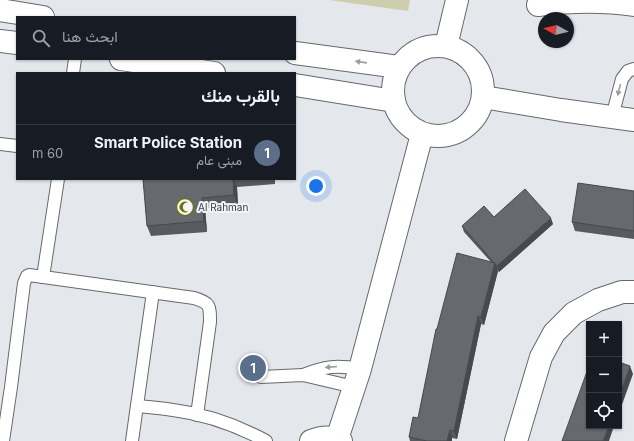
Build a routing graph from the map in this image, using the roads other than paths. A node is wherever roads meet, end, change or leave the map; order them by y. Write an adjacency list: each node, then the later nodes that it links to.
1 (457, 0): 8 (street)
2 (538, 5): 3 (street)
3 (634, 5)
4 (0, 10): 5 (street)
5 (37, 16)
6 (0, 41): 7 (street)
7 (16, 43)
8 (446, 46): 12 (street); 17 (street)
9 (296, 53): 12 (street, one-way to 9)
10 (75, 60): 14 (lane)
11 (128, 60): 15 (street)
12 (399, 67): 18 (street)
13 (634, 69): 19 (lane, one-way to 19)
14 (73, 72)
15 (207, 72)
16 (296, 85): 18 (street)
17 (483, 98): 19 (street); 21 (street)
18 (394, 101): 21 (street)
19 (612, 117): 20 (street)
20 (634, 120)
21 (422, 134): 30 (street)
22 (0, 144): 23 (lane)
23 (16, 146)
24 (58, 180): 25 (lane)
25 (43, 277): 26 (lane); 34 (lane)
26 (153, 292): 31 (lane); 32 (lane)
27 (634, 292): 38 (street)
28 (303, 375): 29 (lane); 30 (lane); 30 (lane, one-way to 28)
29 (261, 377)
30 (357, 378): 33 (street)
31 (137, 406): 32 (lane); 35 (lane)
32 (197, 415): 36 (lane)
33 (339, 440): 37 (street)
34 (3, 441)
35 (132, 441)
36 (266, 441)
37 (312, 441)
38 (516, 441)

